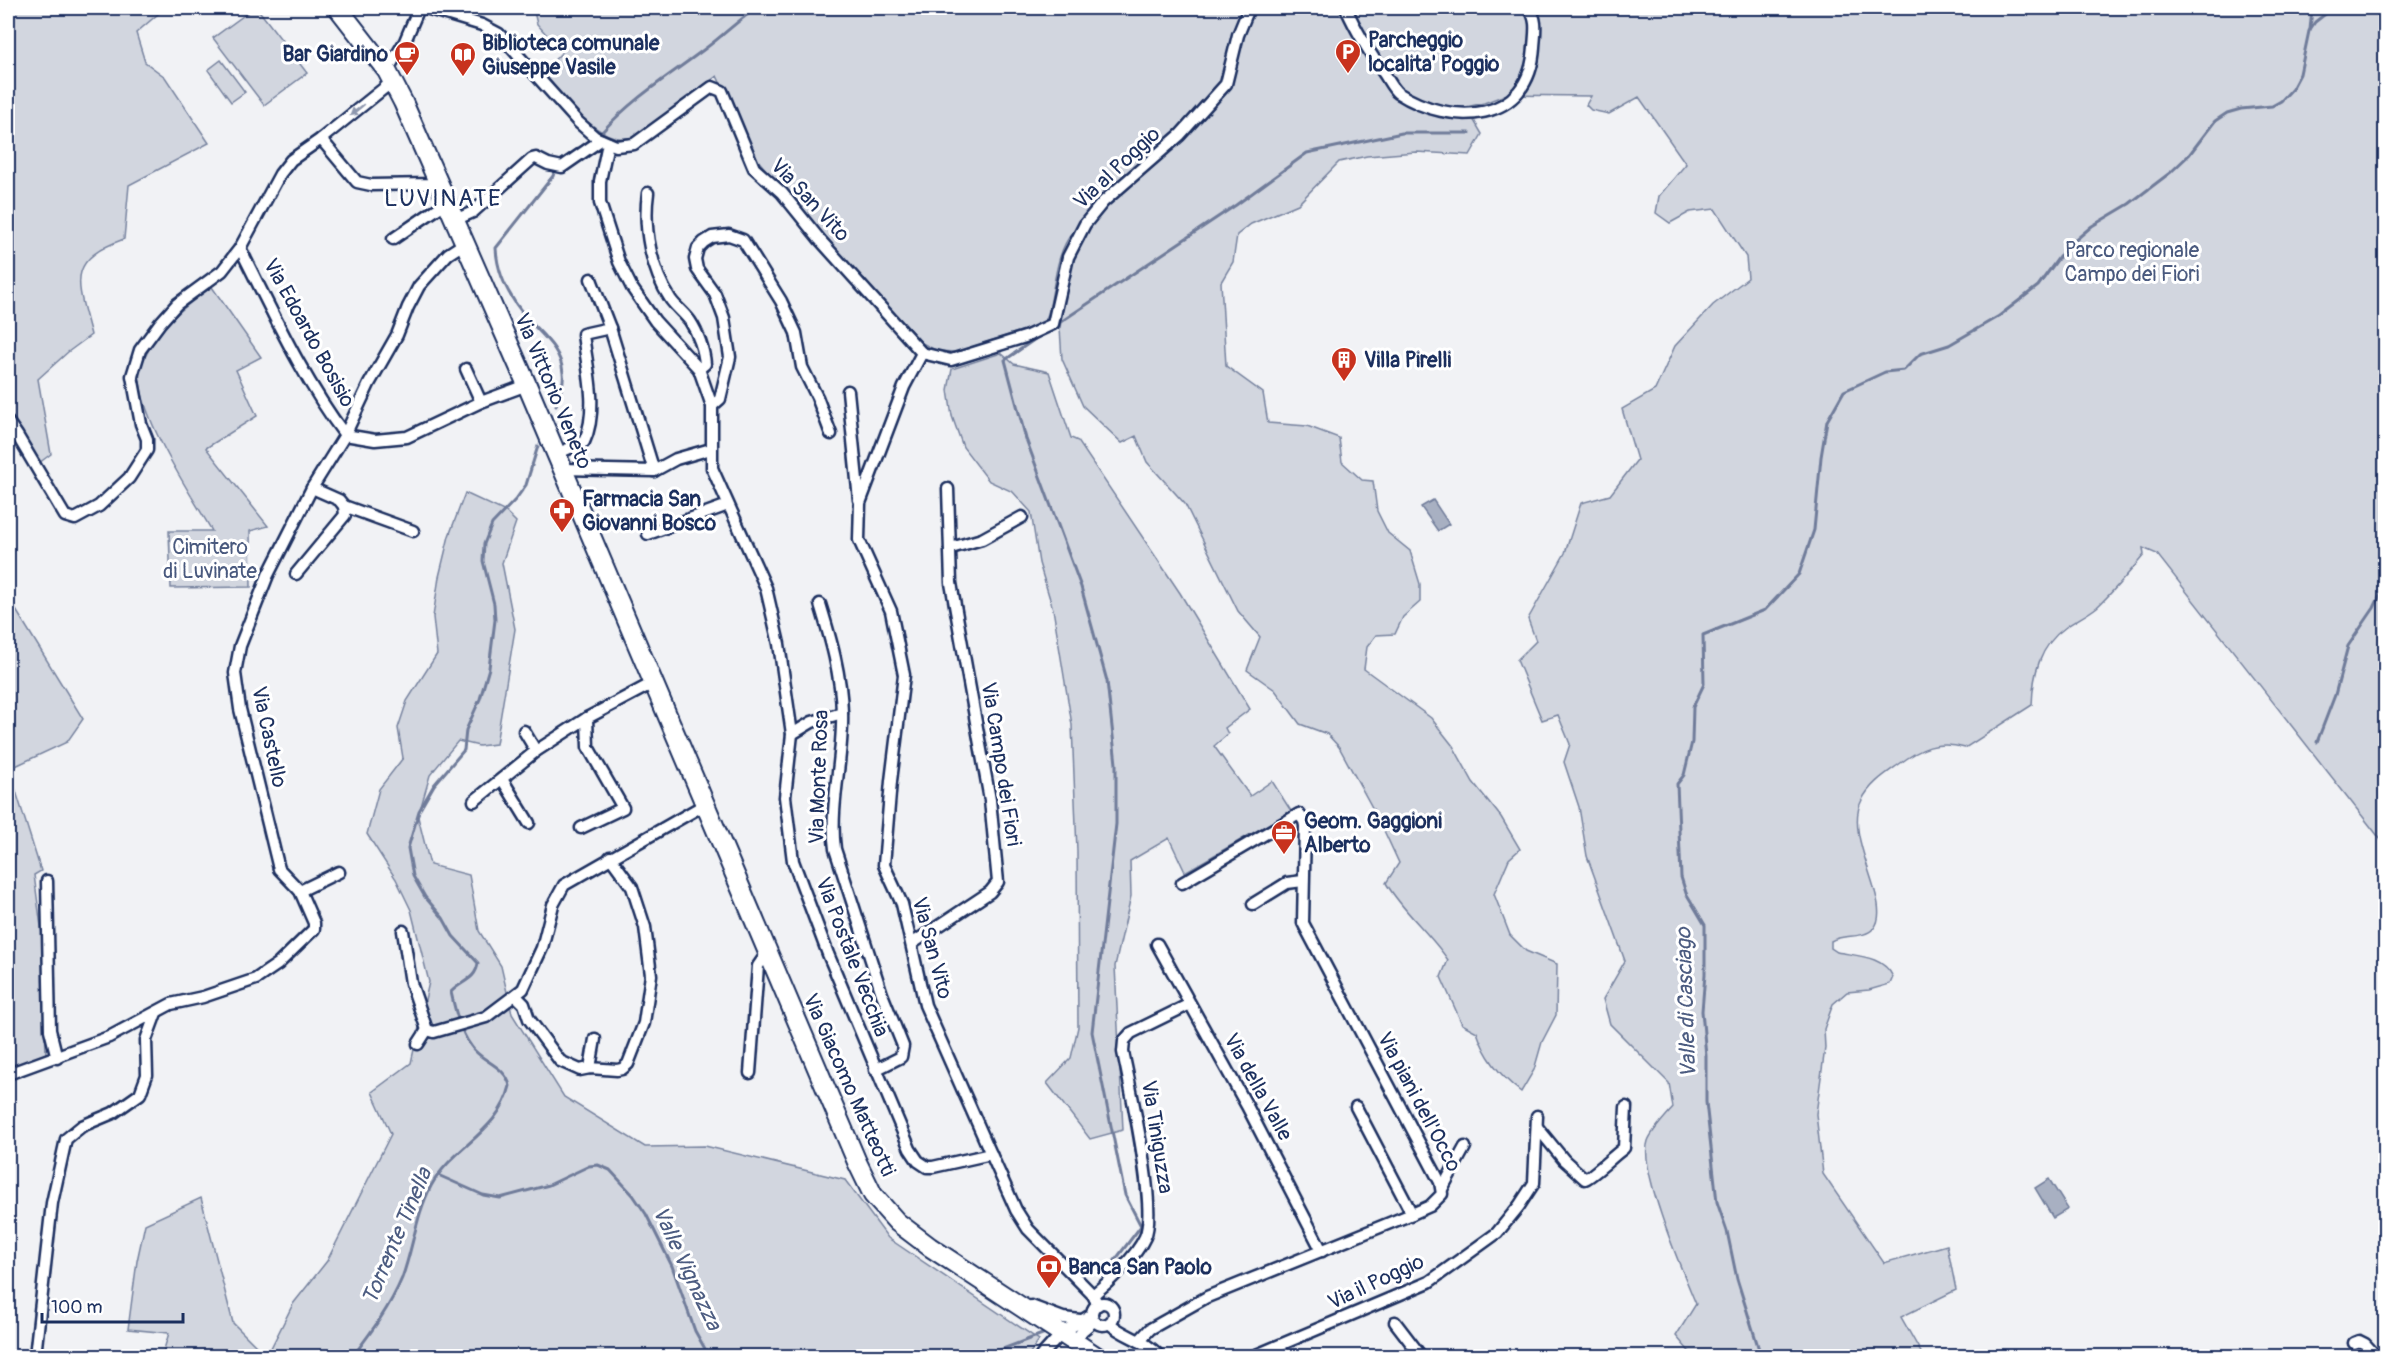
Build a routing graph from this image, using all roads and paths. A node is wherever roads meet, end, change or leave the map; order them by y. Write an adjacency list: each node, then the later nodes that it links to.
1 (338, 8): 7 (main road, Via Vittorio Veneto)
2 (419, 8): 7 (street)
3 (426, 8): 9 (street)
4 (1249, 8): 19 (street, Via al Poggio)
5 (1346, 8): 6 (street)
6 (1529, 8)
7 (390, 76): 8 (street, one-way to 8); 10 (main road, Via Vittorio Veneto)
8 (321, 139): 10 (street); 16 (street)
9 (605, 142): 13 (street); 19 (street, Via San Vito); 21 (street, Via Postale Vecchia)
10 (438, 182): 12 (main road, Via Vittorio Veneto)
11 (648, 193): 21 (street, Via Postale Vecchia)
12 (447, 202): 13 (main road, Via Vittorio Veneto); 14 (street)
13 (455, 220): 15 (main road, Via Vittorio Veneto)
14 (393, 239)
15 (465, 243): 22 (main road, Via Vittorio Veneto); 28 (street, Via Castello)
16 (240, 248): 26 (street); 28 (street, Via Edoardo Bosisio)
17 (591, 279): 18 (street)
18 (610, 328): 30 (street); 31 (street)
19 (922, 353): 34 (street)
20 (466, 369): 24 (street)
21 (699, 369): 25 (street, Via Postale Vecchia)
22 (527, 385): 24 (street, Via Edoardo Bosisio); 30 (main road, Via Vittorio Veneto)
23 (848, 391): 34 (street)
24 (481, 402): 28 (street, Via Edoardo Bosisio)
25 (712, 406): 27 (street, Via Postale Vecchia); 29 (street, Via Postale Vecchia)
26 (8, 422)
27 (831, 434)
28 (345, 435): 32 (street, Via Castello)
29 (711, 449): 31 (street); 35 (street, Via Postale Vecchia)
30 (559, 462): 31 (street); 43 (main road, Via Vittorio Veneto)
31 (654, 471)
32 (312, 488): 36 (street); 59 (street, Via Castello)
33 (948, 489): 40 (street, Via Campo dei Fiori)
34 (860, 503): 62 (street, Via San Vito)
35 (728, 505): 39 (street); 47 (street, Via Postale Vecchia)
36 (344, 506): 38 (street); 41 (street)
37 (1022, 517): 40 (street)
38 (413, 531)
39 (648, 534)
40 (951, 548): 62 (street, Via Campo dei Fiori)
41 (296, 574)
42 (820, 604): 44 (street, Via Monte Rosa)
43 (653, 683): 45 (street); 51 (main road, Via Vittorio Veneto)
44 (842, 713): 47 (street); 73 (street, Via Monte Rosa)
45 (587, 718): 48 (street); 53 (street)
46 (524, 731): 48 (street)
47 (792, 734): 73 (street, Via Postale Vecchia)
48 (536, 751): 49 (street)
49 (502, 779): 50 (street); 52 (street)
50 (474, 801)
51 (704, 805): 54 (street); 64 (main road, Via Giacomo Matteotti)
52 (528, 823)
53 (581, 828)
54 (610, 857): 65 (street); 72 (street)
55 (339, 872): 59 (street)
56 (47, 881): 71 (street)
57 (1303, 881): 58 (street, Via piani dell'Occo); 60 (street); 80 (street, Via piani dell'Occo)
58 (1182, 883)
59 (300, 891): 67 (street, Via Castello)
60 (1253, 904)
61 (403, 931): 68 (street)
62 (913, 943): 79 (street, Via San Vito)
63 (1157, 944): 66 (street, Via della Valle)
64 (767, 953): 74 (street); 83 (main road, Via Giacomo Matteotti)
65 (516, 996): 68 (street); 72 (street)
66 (1190, 1004): 82 (street, Via della Valle); 84 (street, Via Tiniguzza)
67 (156, 1013): 71 (street, Via Castello); 91 (street)
68 (427, 1030): 70 (street)
69 (595, 1039): 72 (street)
70 (418, 1044)
71 (57, 1058): 75 (street, Via Castello)
72 (590, 1068)
73 (875, 1070): 79 (street, Via Postale Vecchia)
74 (750, 1073)
75 (8, 1074)
76 (1356, 1107): 81 (street)
77 (1626, 1107): 95 (street, Via il Poggio)
78 (1466, 1148): 80 (street)
79 (991, 1154): 84 (street)
80 (1442, 1189): 81 (street, Via piani dell'Occo)
81 (1412, 1214): 82 (street, Via piani dell'Occo)
82 (1322, 1251): 89 (street, Via piani dell'Occo)
83 (1002, 1294): 85 (street); 88 (main road, Via Giacomo Matteotti)
84 (1094, 1309): 85 (street); 87 (street); 87 (street); 88 (street)
85 (1080, 1320): 88 (street)
86 (1395, 1322): 96 (street)
87 (1109, 1323): 89 (street)
88 (1068, 1337): 92 (street); 93 (main road, Via Giacomo Matteotti)
89 (1139, 1341): 94 (street)
90 (2354, 1343): 97 (street)
91 (35, 1356)
92 (1041, 1356)
93 (1096, 1356)
94 (1158, 1356)
95 (1254, 1356)
96 (1421, 1356)
97 (2376, 1356)

